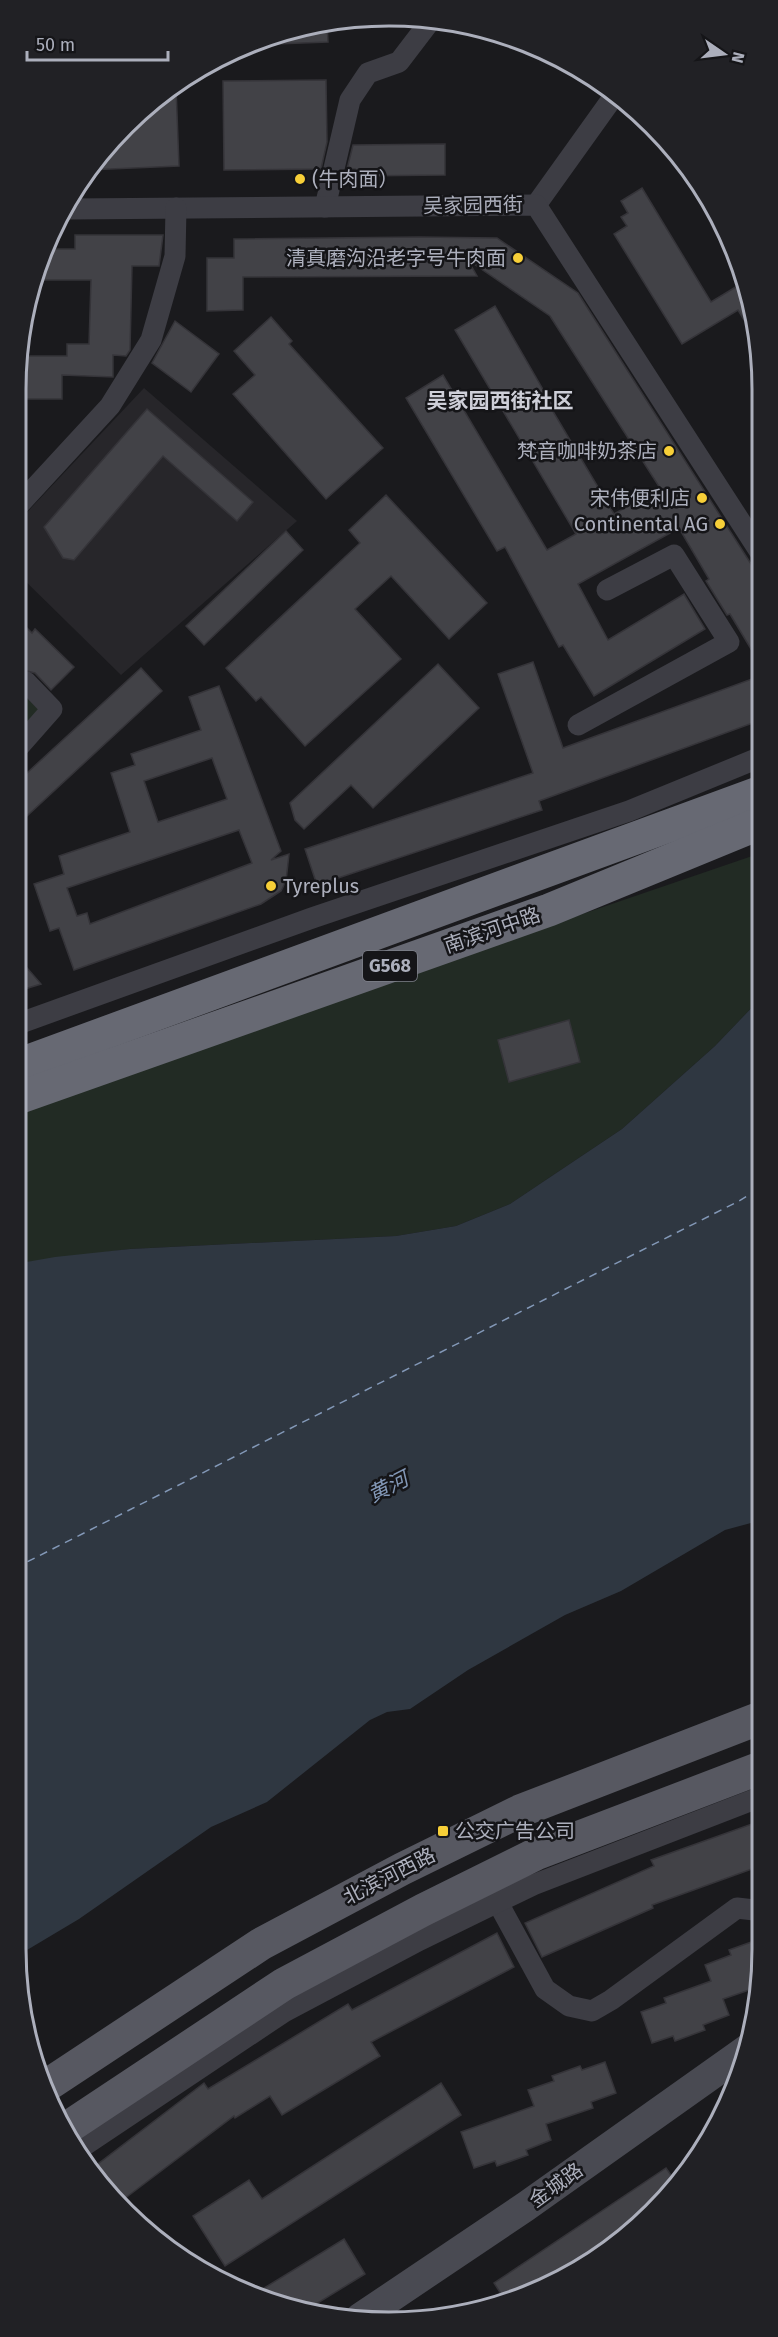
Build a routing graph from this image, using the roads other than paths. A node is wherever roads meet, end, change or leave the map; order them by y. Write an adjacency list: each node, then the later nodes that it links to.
1 (425, 28): 4 (street)
2 (610, 101): 3 (street)
3 (536, 205): 4 (street, 吴家园西街); 8 (street, 吴家园西街)
4 (324, 207): 5 (street, 吴家园西街)
5 (176, 208): 6 (street, 吴家园西街); 7 (street)
6 (73, 209)
7 (26, 496)
8 (752, 540)
9 (607, 590): 11 (street)
10 (26, 689): 12 (street)
11 (579, 725)
12 (26, 739)
13 (752, 761): 16 (street)
14 (752, 795): 17 (highway, 南滨河中路 / G568)
15 (752, 827): 18 (highway, 南滨河中路 / G568)
16 (26, 1021)
17 (26, 1062)
18 (26, 1094)
19 (752, 1721): 25 (main road, 北滨河西路)
20 (752, 1771): 22 (main road)
21 (752, 1800): 22 (street)
22 (491, 1891): 23 (street); 26 (main road); 27 (street)
23 (752, 1910)
24 (735, 2058): 28 (street, 金城路)
25 (51, 2082)
26 (71, 2125)
27 (84, 2145)
28 (370, 2311)

